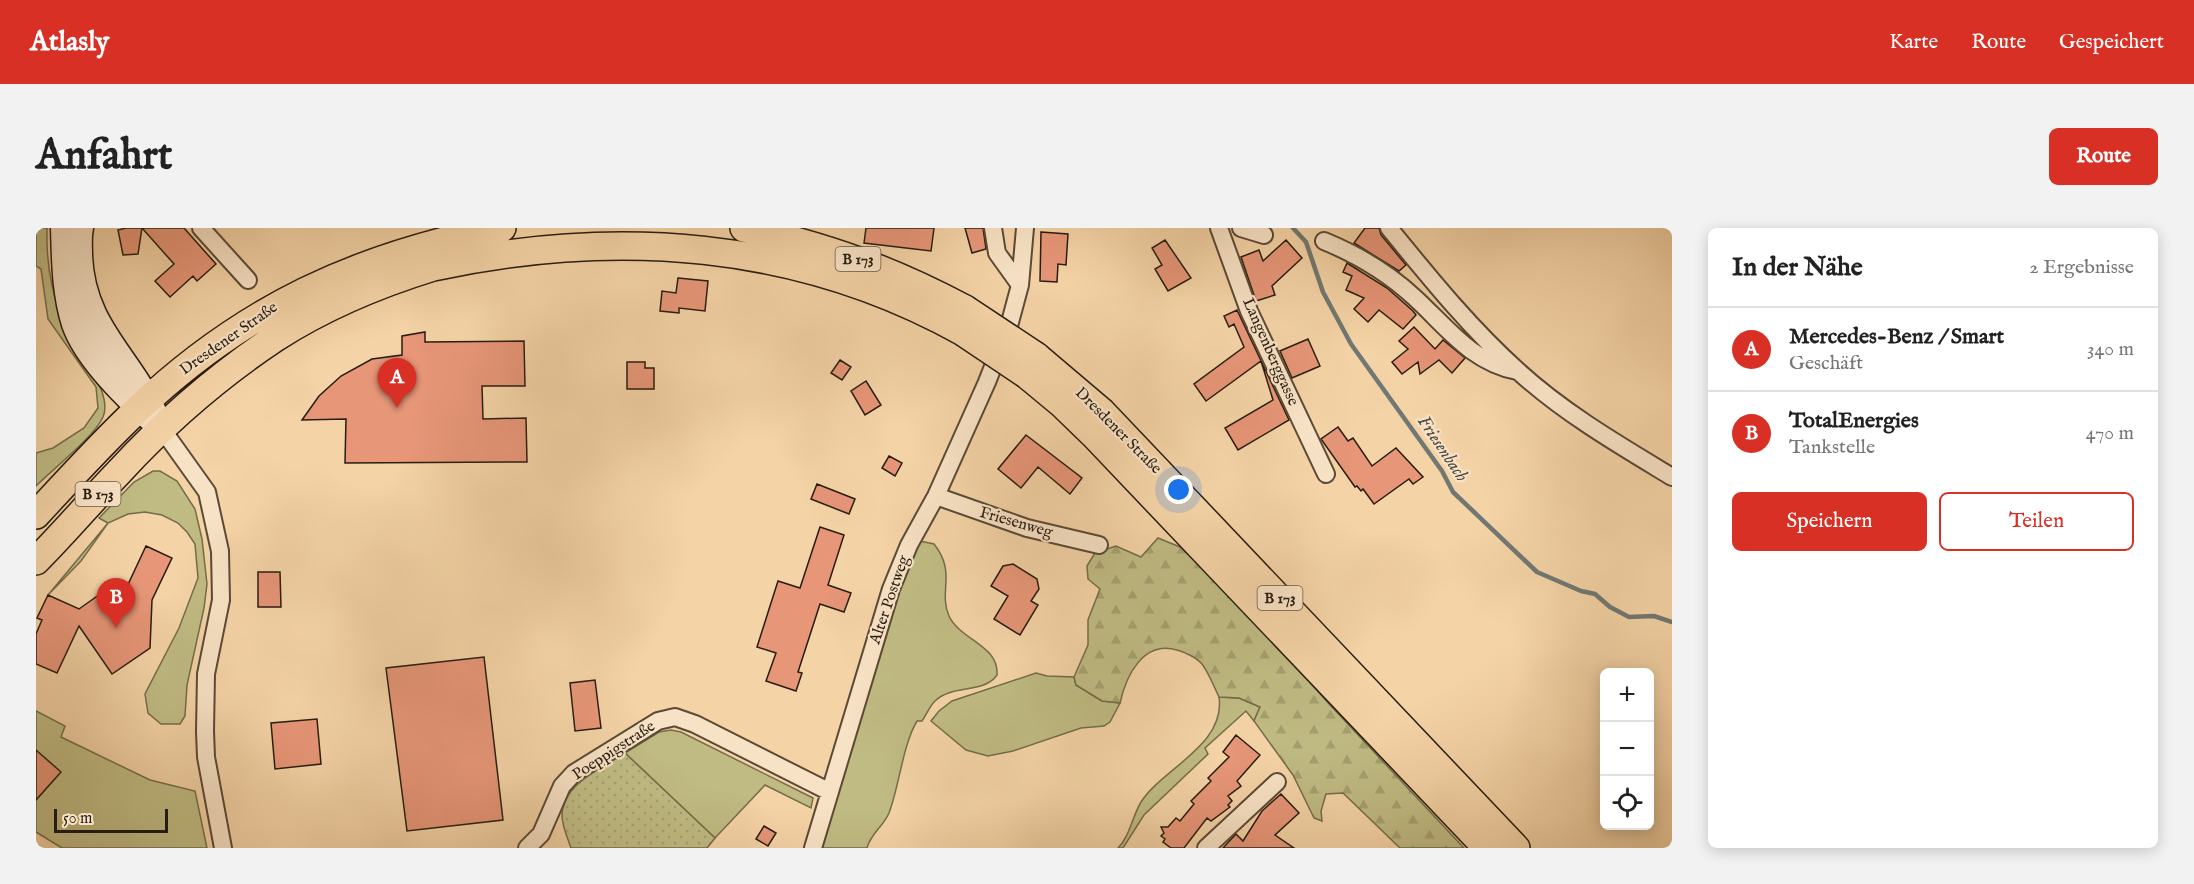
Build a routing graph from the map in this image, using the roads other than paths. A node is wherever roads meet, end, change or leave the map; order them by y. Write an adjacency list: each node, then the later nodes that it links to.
1 (63, 228): 18 (main road)
2 (81, 228): 18 (main road)
3 (201, 228): 13 (street)
4 (502, 228): 18 (main road, Dresdener Straße / B 173)
5 (744, 228): 15 (main road, B 173)
6 (993, 228): 14 (street)
7 (1025, 228): 14 (street)
8 (1219, 228): 20 (street, Langenberggasse)
9 (1241, 228): 11 (street)
10 (1389, 228): 17 (street)
11 (1264, 235)
12 (1324, 241): 17 (street)
13 (248, 280)
14 (1020, 285): 22 (street, Alter Postweg)
15 (964, 321): 16 (main road, B 173, bridge); 19 (main road, B 173)
16 (1031, 365): 32 (main road, B 173); 33 (main road, Dresdener Straße / B 173)
17 (1518, 371): 21 (street)
18 (143, 404): 19 (main road); 23 (main road, Dresdener Straße / B 173)
19 (162, 429): 25 (main road, B 173); 28 (street)
20 (1326, 474)
21 (1672, 477)
22 (936, 496): 24 (street, Friesenweg); 27 (street, Alter Postweg)
23 (36, 515)
24 (1099, 545)
25 (36, 561)
26 (1277, 782): 31 (street)
27 (830, 792): 29 (street, Poeppigstraße); 30 (street, Alter Postweg)
28 (223, 848)
29 (527, 848)
30 (813, 848)
31 (1206, 848)
32 (1487, 848)
33 (1516, 848)

